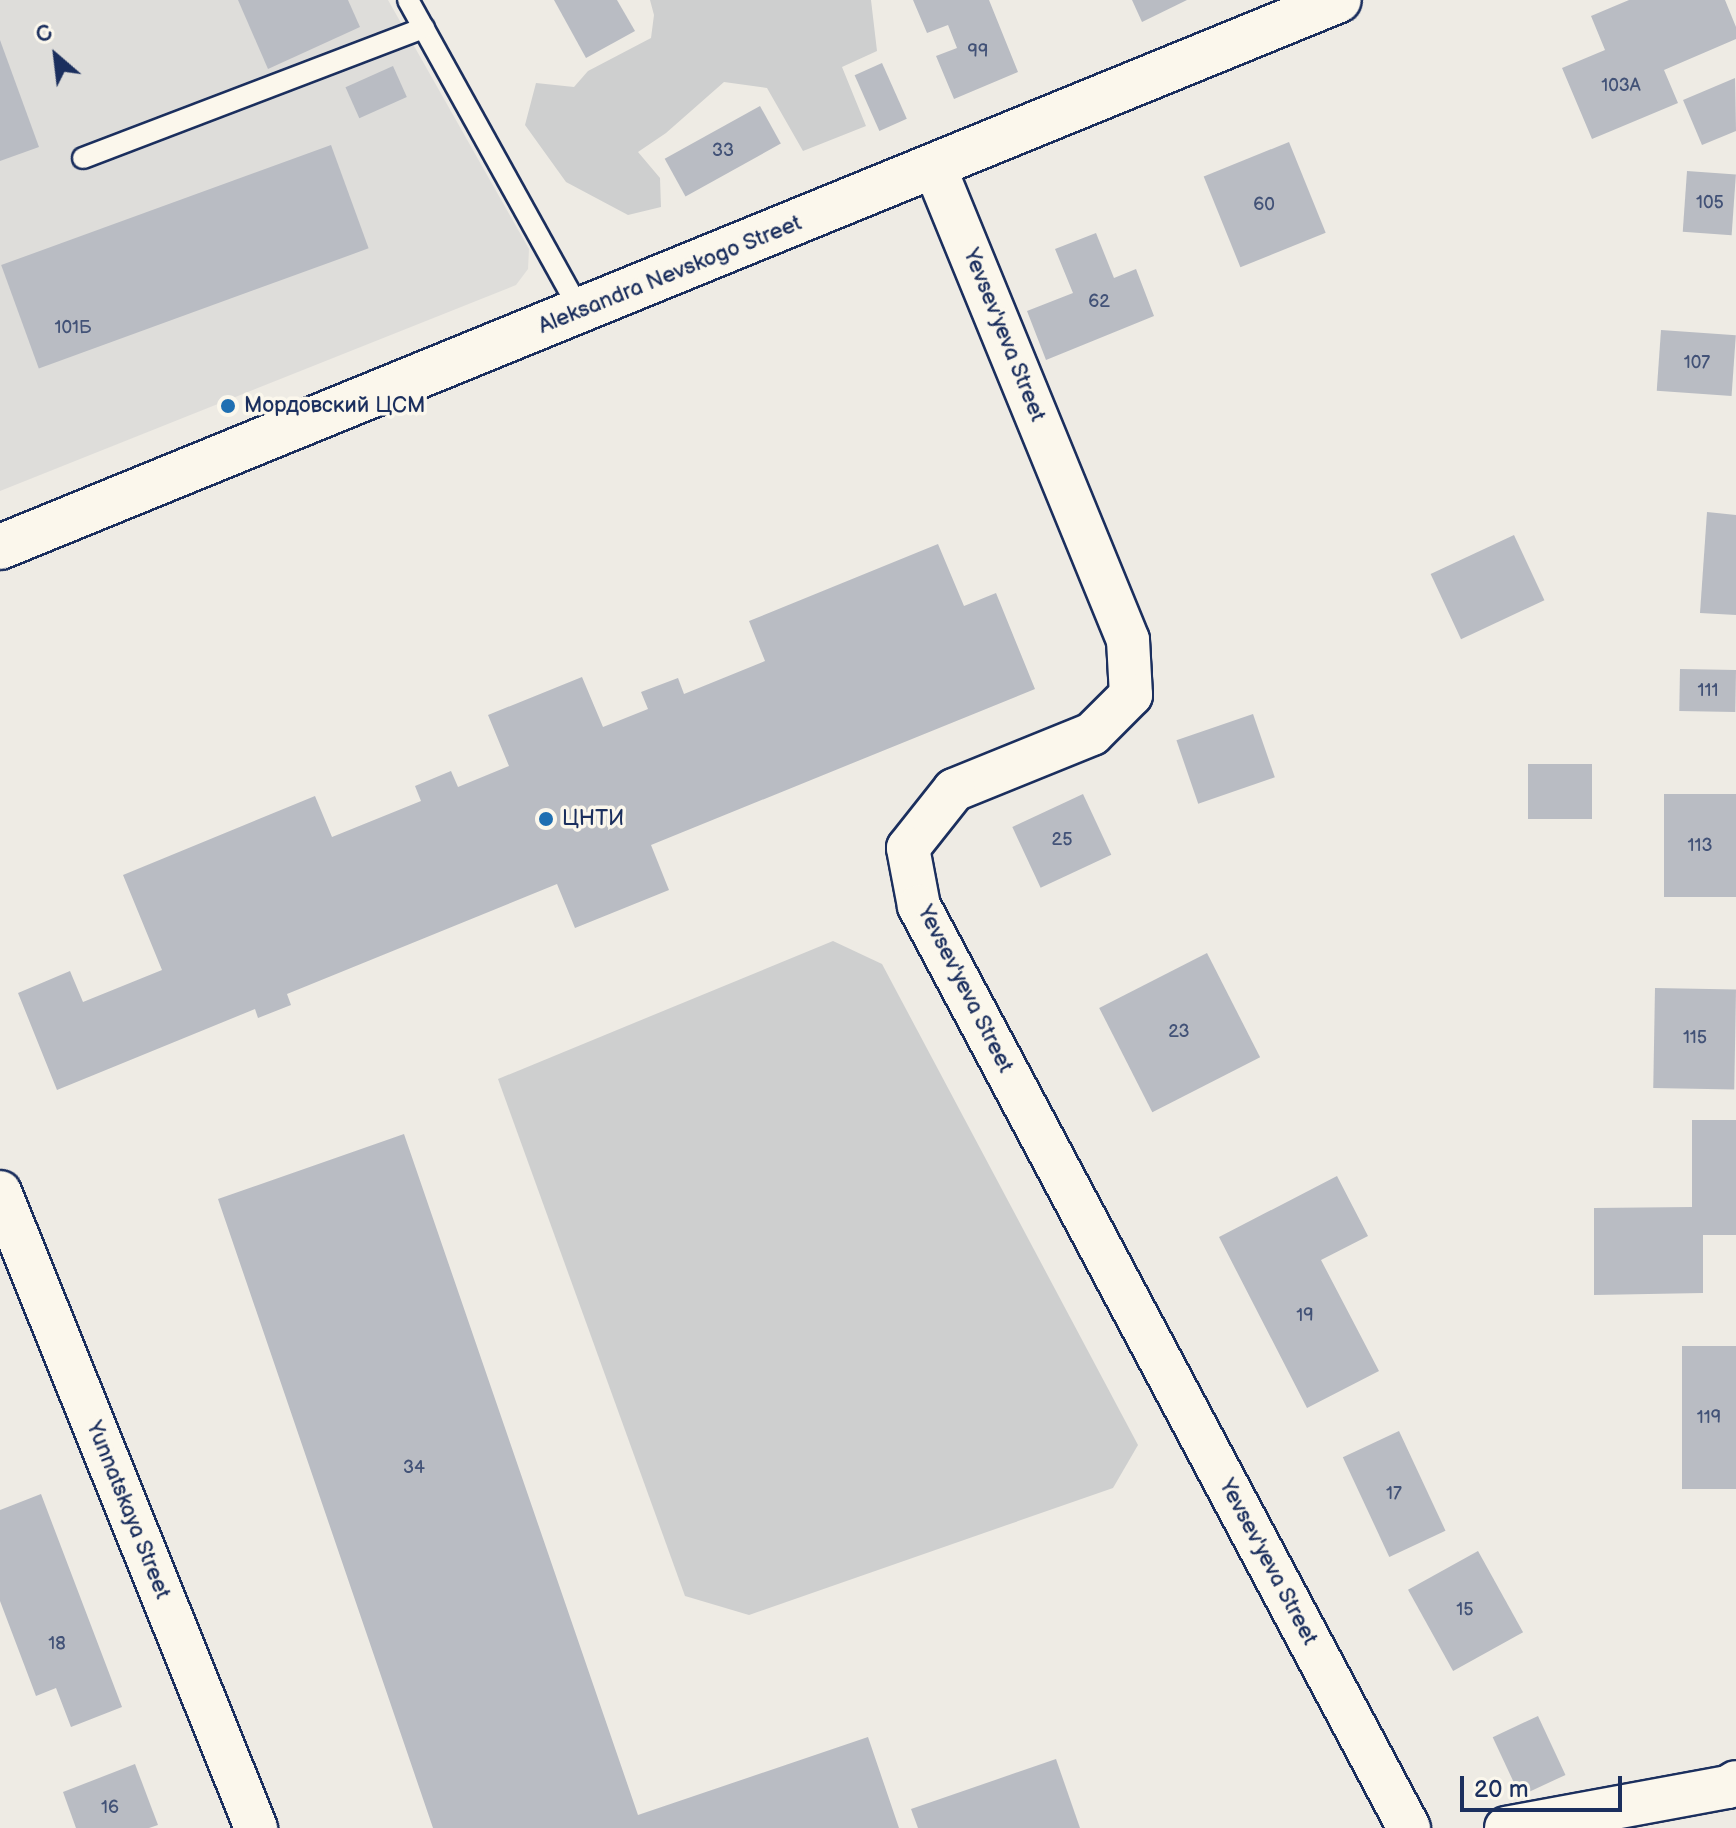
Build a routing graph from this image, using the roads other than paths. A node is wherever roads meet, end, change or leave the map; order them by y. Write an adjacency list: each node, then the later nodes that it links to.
1 (408, 0): 3 (lane)
2 (1339, 0): 5 (main road, Aleksandra Nevskogo Street)
3 (424, 28): 4 (lane); 6 (lane)
4 (83, 158)
5 (935, 168): 6 (main road, Aleksandra Nevskogo Street); 11 (street, Yevsev'yeva Street)
6 (581, 312): 7 (main road, Aleksandra Nevskogo Street)
7 (0, 547)
8 (3, 1209): 10 (street, Yunnatskaya Street)
9 (1736, 1782): 12 (street)
10 (256, 1828)
11 (1409, 1828)
12 (1506, 1828)

